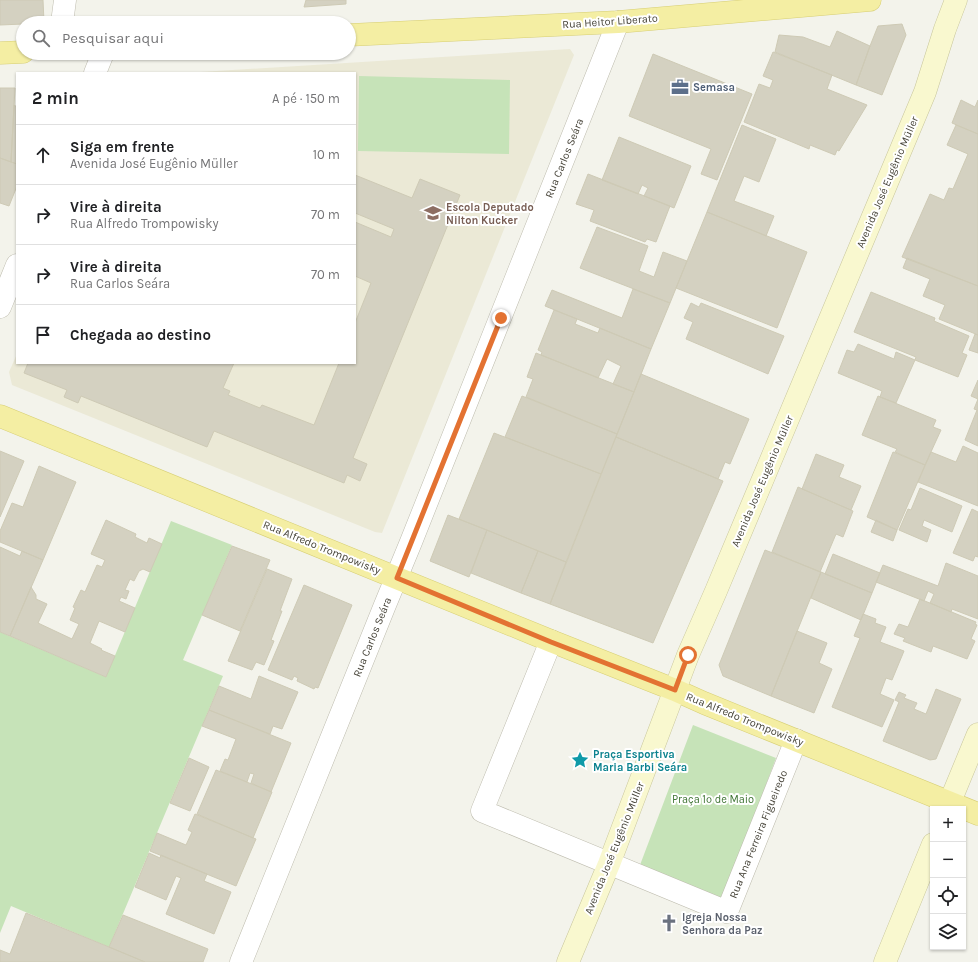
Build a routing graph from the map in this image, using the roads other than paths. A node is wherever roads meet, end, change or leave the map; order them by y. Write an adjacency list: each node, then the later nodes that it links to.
1 (65, 0): 4 (street)
2 (870, 0): 5 (main road, Rua Heitor Liberato)
3 (956, 0): 16 (main road, Avenida José Eugênio Müller)
4 (63, 16)
5 (618, 22): 6 (main road, Rua Heitor Liberato); 14 (street, Rua Carlos Seára)
6 (356, 35)
7 (16, 52): 8 (main road)
8 (0, 53)
9 (100, 60): 10 (street)
10 (95, 72)
11 (16, 267): 12 (street)
12 (0, 307)
13 (0, 416): 14 (main road, Rua Alfredo Trompowisky)
14 (397, 578): 15 (main road, Rua Alfredo Trompowisky); 24 (street, Rua Carlos Seára)
15 (551, 642): 16 (main road, Rua Alfredo Trompowisky); 23 (street, Rua Ana Ferreira Figueiredo)
16 (675, 690): 18 (main road, Rua Alfredo Trompowisky); 23 (main road, Avenida José Eugênio Müller)
17 (978, 734): 19 (main road)
18 (796, 740): 19 (main road, Rua Alfredo Trompowisky); 23 (street, Rua Ana Ferreira Figueiredo)
19 (948, 806)
20 (966, 811): 21 (main road, Rua Alfredo Trompowisky)
21 (978, 814)
22 (930, 851): 26 (main road)
23 (609, 864): 25 (main road, Avenida José Eugênio Müller)
24 (241, 962)
25 (568, 962)
26 (885, 962)

